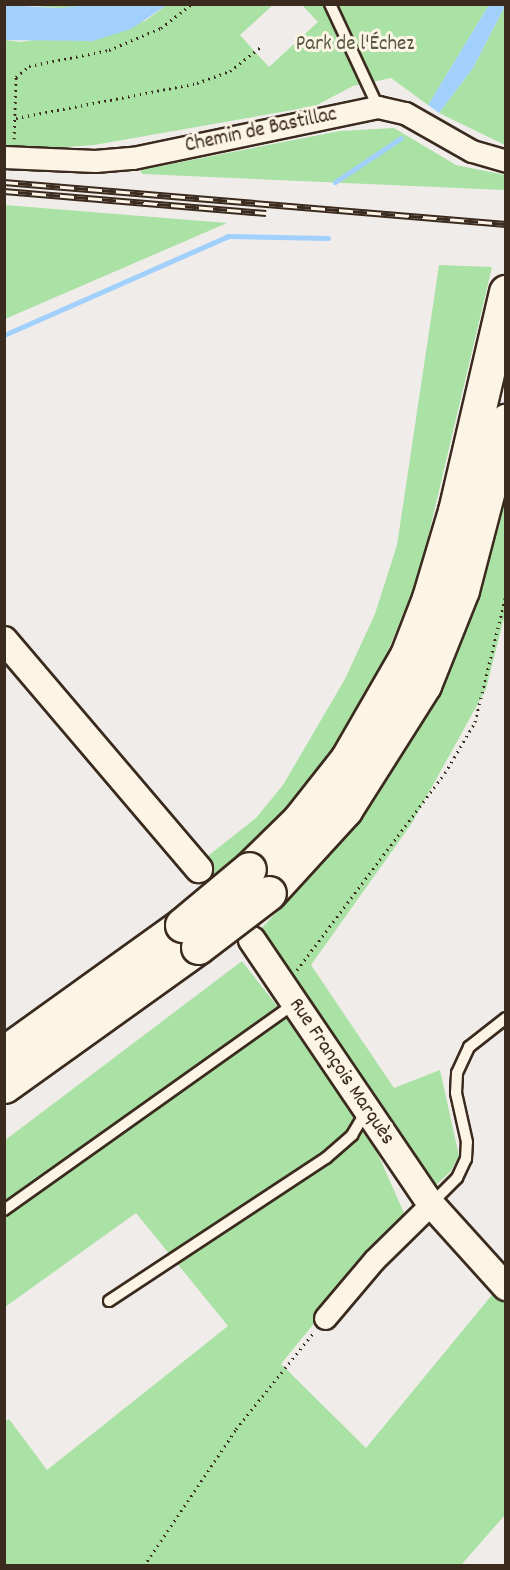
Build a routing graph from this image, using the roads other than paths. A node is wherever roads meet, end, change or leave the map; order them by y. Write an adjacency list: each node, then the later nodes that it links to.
1 (330, 4): 2 (lane)
2 (378, 107): 3 (street, Chemin de Bastillac); 4 (street, Chemin de Bastillac)
3 (8, 158)
4 (506, 161)
5 (506, 292): 9 (main road)
6 (506, 421): 9 (main road)
7 (4, 640): 8 (street)
8 (199, 869)
9 (259, 881): 10 (main road, bridge)
10 (190, 936): 14 (main road); 15 (main road)
11 (252, 940): 12 (street, Rue François Marquès)
12 (288, 995): 16 (street, Rue François Marquès); 18 (lane)
13 (506, 1018): 17 (lane)
14 (4, 1053)
15 (4, 1086)
16 (367, 1110): 17 (street, Rue François Marquès); 20 (lane)
17 (431, 1204): 19 (street, Rue François Marquès); 21 (street)
18 (4, 1210)
19 (506, 1287)
20 (109, 1301)
21 (325, 1318)

